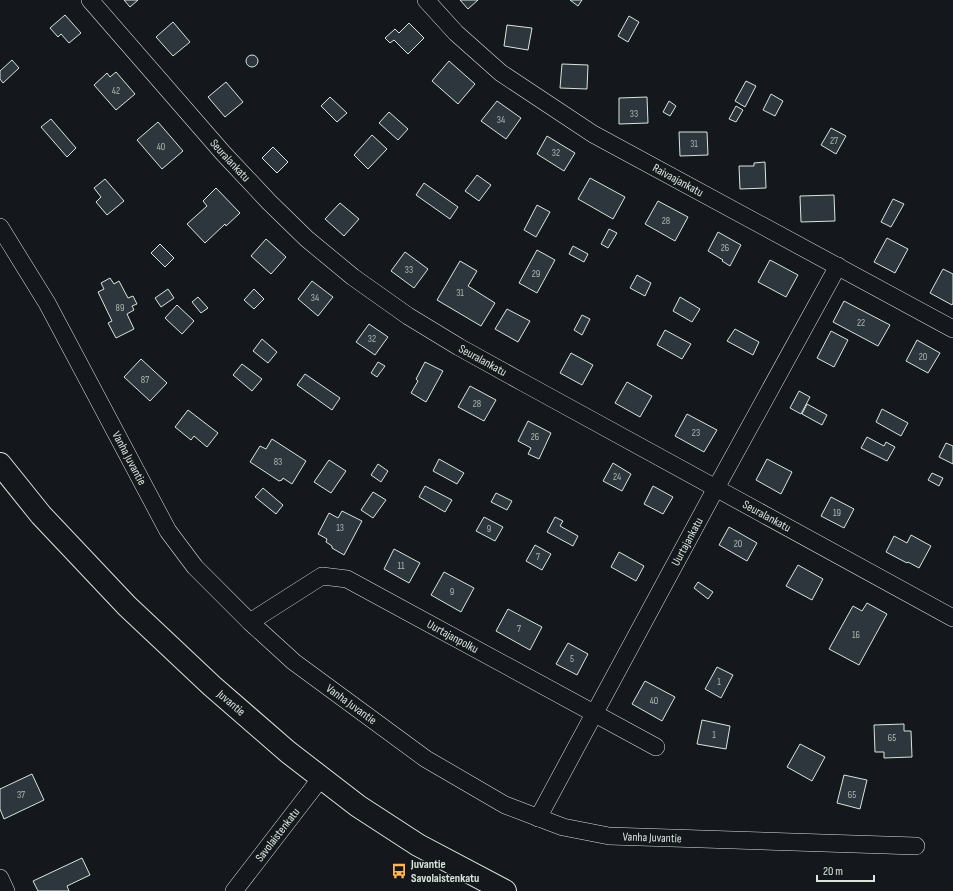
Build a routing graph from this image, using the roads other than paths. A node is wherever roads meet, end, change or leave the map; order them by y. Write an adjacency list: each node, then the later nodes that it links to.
1 (90, 0): 7 (street, Seuralankatu)
2 (426, 0): 4 (street, Raivaajankatu)
3 (0, 227): 9 (street, Vanha Juvantie)
4 (838, 266): 5 (street, Raivaajankatu); 7 (street, Uurtajankatu)
5 (953, 329)
6 (0, 464): 12 (main road, Juvantie)
7 (716, 488): 8 (street, Seuralankatu); 10 (street, Uurtajankatu)
8 (953, 618)
9 (250, 622): 10 (street, Uurtajanpolku); 13 (street, Vanha Juvantie)
10 (594, 714): 11 (street, Uurtajanpolku); 13 (street, Uurtajankatu)
11 (656, 747)
12 (321, 778): 17 (street, Savolaistenkatu); 18 (main road, Juvantie)
13 (538, 818): 14 (street, Vanha Juvantie)
14 (916, 846)
15 (0, 878): 16 (street)
16 (6, 891)
17 (234, 891)
18 (505, 891)

